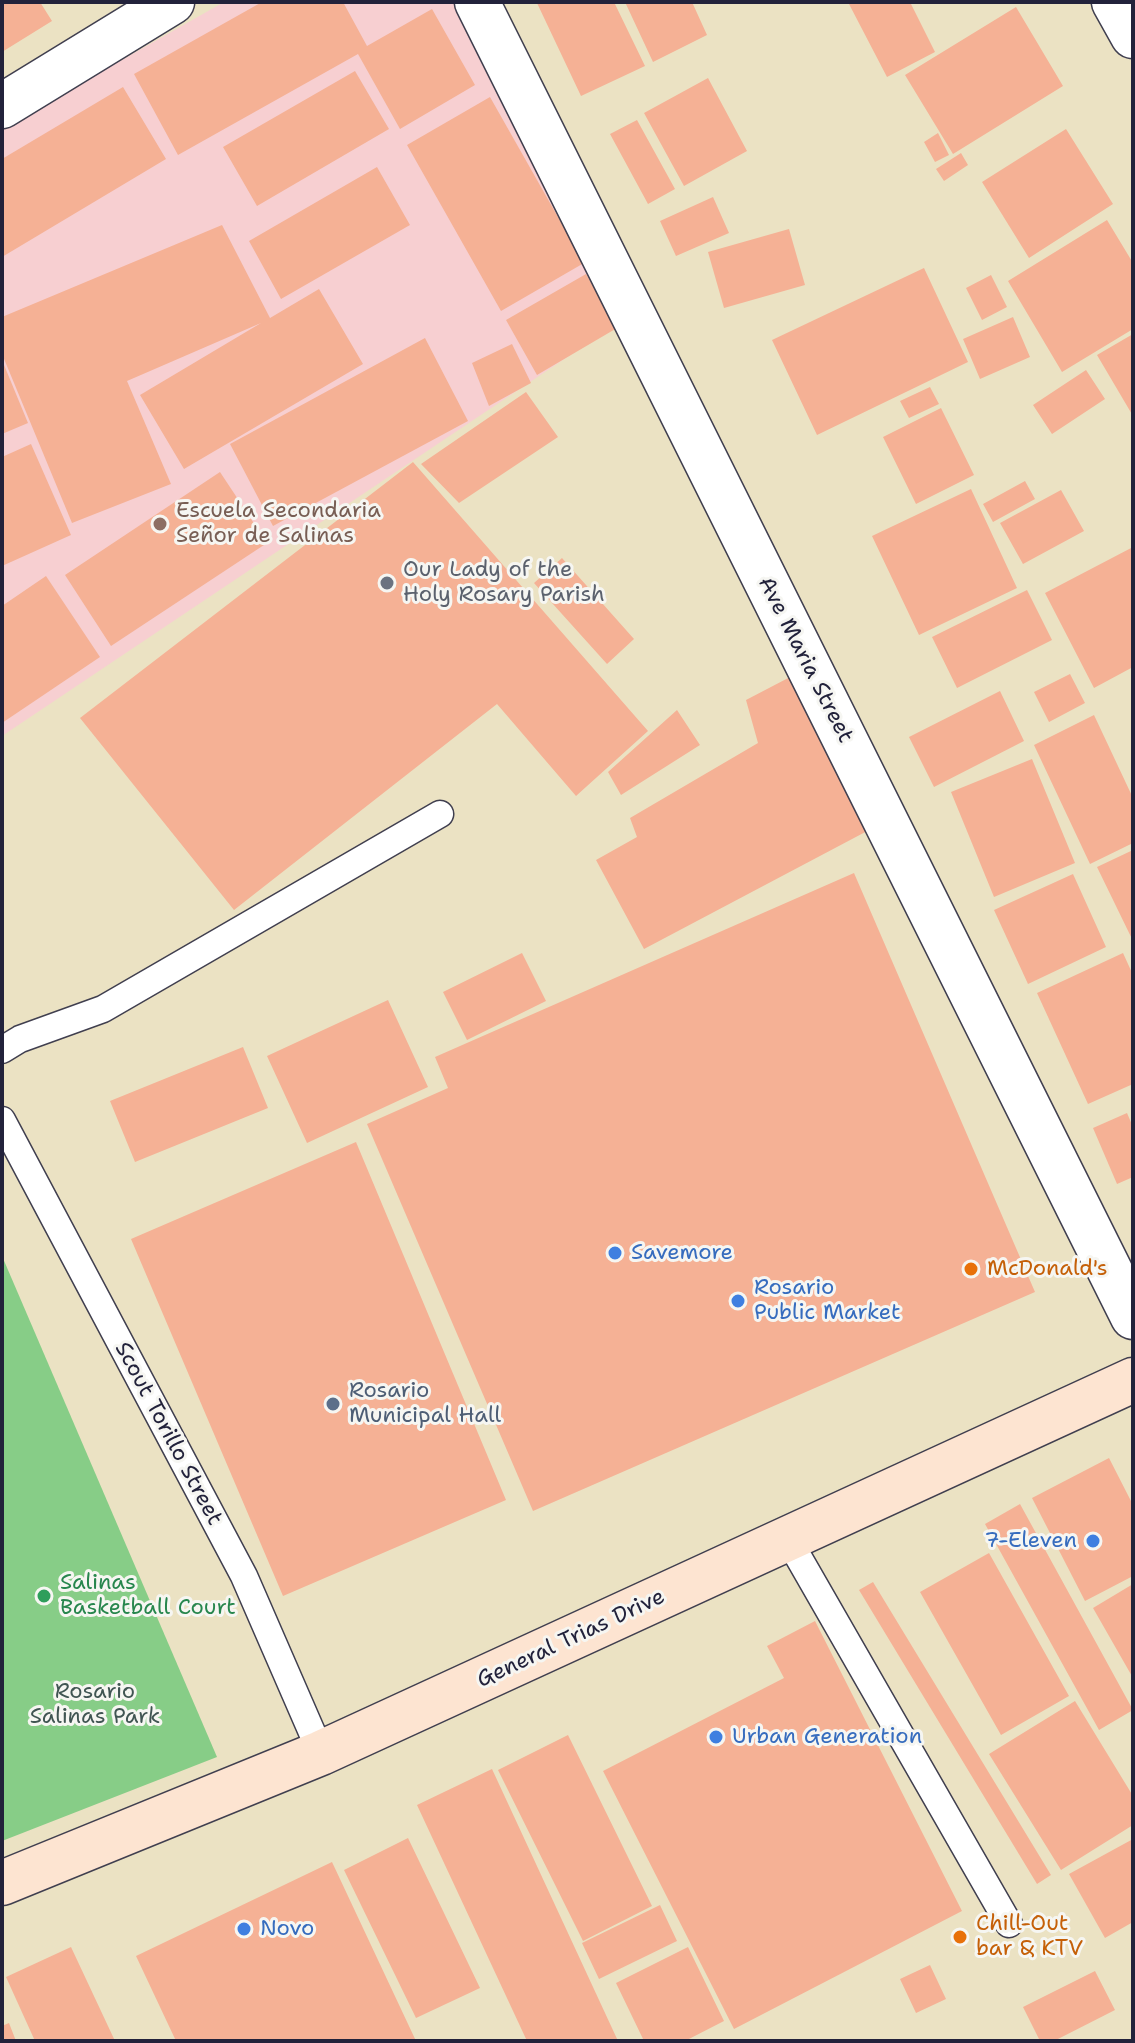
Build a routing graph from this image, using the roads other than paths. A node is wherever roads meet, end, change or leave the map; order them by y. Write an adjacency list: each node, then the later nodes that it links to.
1 (172, 2): 5 (street)
2 (477, 2): 9 (street, Ave Maria Street)
3 (1114, 2): 4 (street)
4 (1133, 36)
5 (2, 106)
6 (440, 814): 7 (lane)
7 (2, 1050)
8 (2, 1120): 12 (lane, Scout Torillo Street)
9 (1133, 1317)
10 (1133, 1380): 11 (main road, General Trias Drive)
11 (788, 1539): 12 (main road, General Trias Drive); 14 (lane)
12 (321, 1753): 13 (main road, General Trias Drive)
13 (2, 1883)
14 (1009, 1924)

